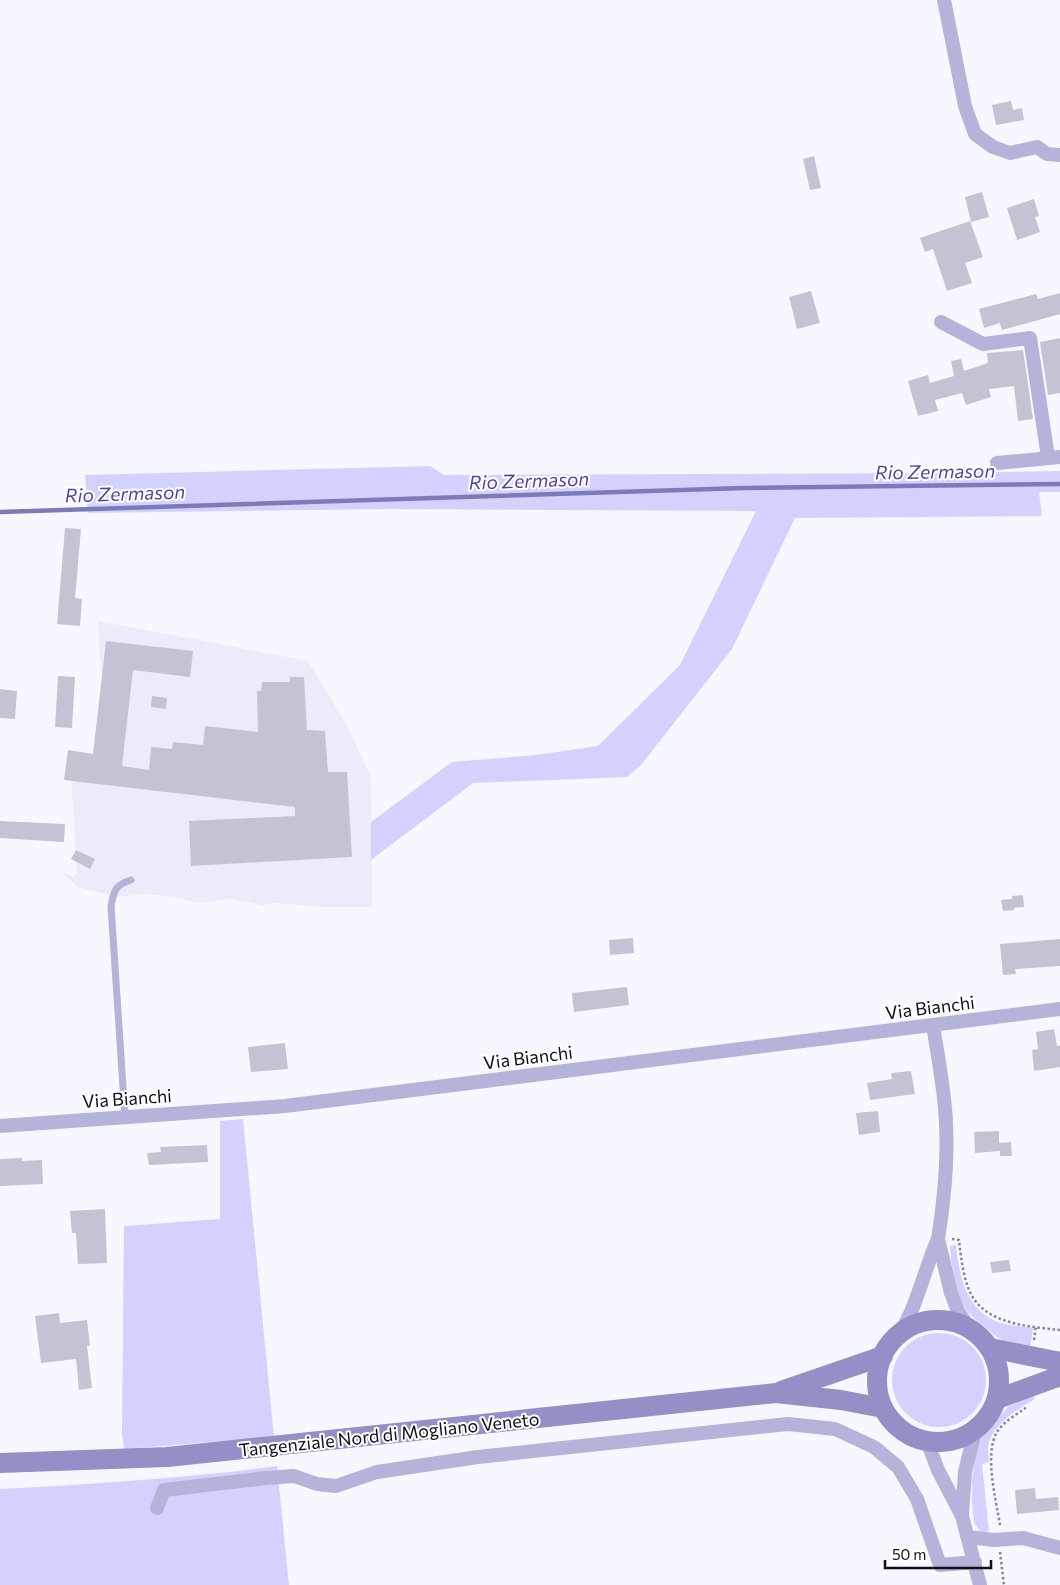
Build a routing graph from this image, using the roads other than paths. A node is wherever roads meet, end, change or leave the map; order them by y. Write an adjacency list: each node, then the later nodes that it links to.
1 (944, 0): 2 (street)
2 (1060, 155)
3 (941, 322): 4 (street)
4 (1054, 457): 5 (street)
5 (997, 463)
6 (131, 880): 9 (lane)
7 (1060, 1009): 8 (street, Via Bianchi)
8 (933, 1025): 9 (street, Via Bianchi); 11 (street)
9 (125, 1117): 10 (street, Via Bianchi)
10 (0, 1126)
11 (938, 1239): 12 (street); 13 (street)
12 (969, 1328): 13 (main road); 14 (main road)
13 (900, 1333): 15 (main road)
14 (990, 1348): 16 (main road); 19 (main road)
15 (882, 1356): 18 (main road); 20 (main road)
16 (1060, 1362)
17 (1060, 1376): 19 (main road)
18 (776, 1393): 20 (main road); 23 (main road, Tangenziale Nord di Mogliano Veneto)
19 (997, 1399): 21 (main road)
20 (883, 1408): 22 (main road)
21 (974, 1431): 22 (main road); 25 (street)
22 (927, 1441): 25 (street)
23 (0, 1463)
24 (157, 1508): 28 (street)
25 (962, 1516): 26 (street)
26 (968, 1537): 27 (street); 28 (street)
27 (1060, 1548)
28 (975, 1562): 29 (street)
29 (980, 1585)

